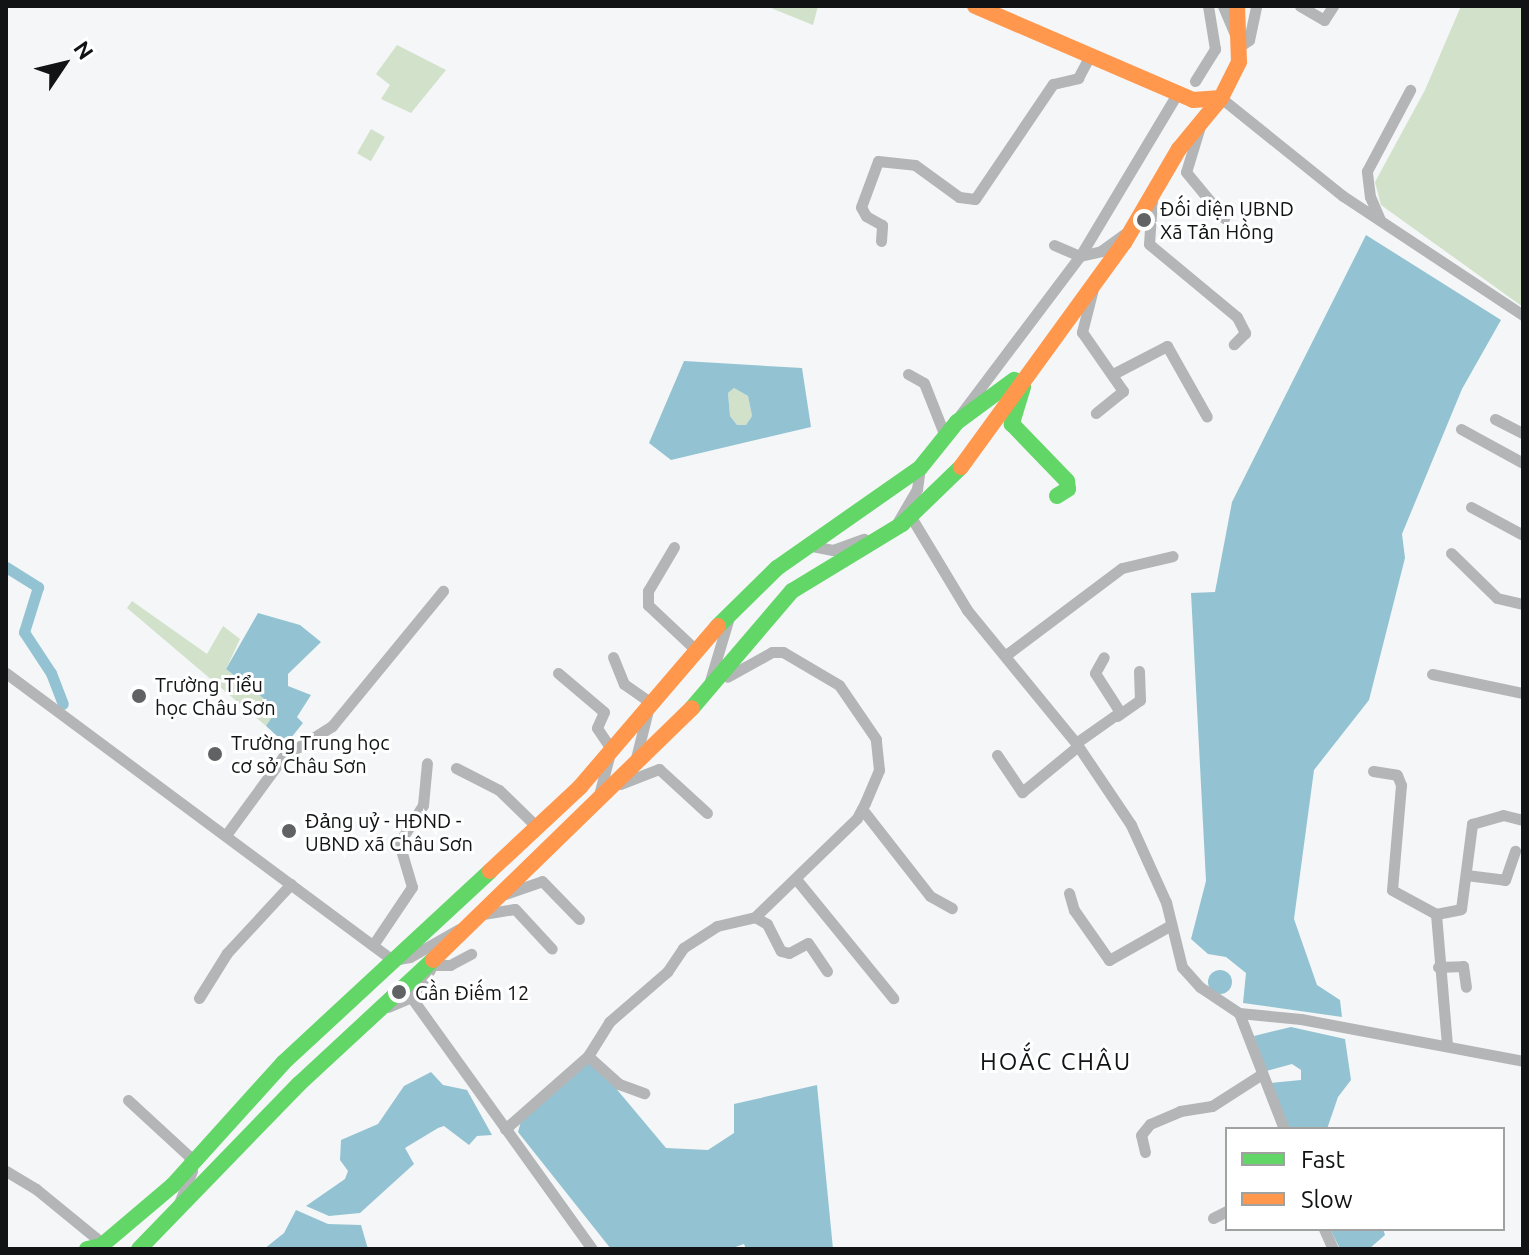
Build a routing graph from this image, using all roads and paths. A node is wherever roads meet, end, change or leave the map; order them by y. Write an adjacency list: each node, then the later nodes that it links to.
1 (975, 6): 9 (main road)
2 (1208, 6): 10 (street)
3 (1223, 6): 8 (street)
4 (1237, 6): 8 (main road)
5 (1256, 6): 8 (street)
6 (1300, 6): 7 (street)
7 (1333, 6)
8 (1240, 46): 13 (main road)
9 (1088, 59): 12 (main road); 19 (street)
10 (1195, 81)
11 (1410, 90): 17 (street)
12 (1177, 94): 13 (main road); 21 (street)
13 (1221, 98): 14 (main road); 17 (street)
14 (1201, 121): 15 (main road); 16 (street)
15 (1153, 192): 18 (main road); 24 (street)
16 (1224, 218)
17 (1380, 220): 23 (street)
18 (1136, 223): 21 (street); 22 (main road)
19 (881, 241)
20 (1054, 245): 21 (street)
21 (1080, 256): 31 (street)
22 (1096, 279): 25 (main road); 27 (street)
23 (1523, 315)
24 (1234, 344)
25 (1031, 364): 31 (main road); 37 (main road); 39 (main road)
26 (908, 374): 34 (street)
27 (1113, 374): 28 (street); 29 (street)
28 (1096, 413)
29 (1207, 417)
30 (1495, 419): 33 (street)
31 (957, 422): 34 (main road)
32 (1461, 429): 35 (street)
33 (1523, 433)
34 (945, 436): 36 (main road)
35 (1523, 463)
36 (920, 468): 40 (street); 42 (main road)
37 (1057, 496)
38 (1471, 507): 41 (street)
39 (911, 517): 40 (main road); 50 (street)
40 (888, 531): 42 (street); 57 (main road)
41 (1523, 535)
42 (812, 546): 48 (main road)
43 (674, 547): 49 (street)
44 (1451, 553): 47 (street)
45 (1173, 556): 50 (street)
46 (443, 591): 73 (street)
47 (1523, 604)
48 (730, 612): 49 (main road); 57 (street)
49 (696, 650): 59 (main road)
50 (1006, 655): 61 (street)
51 (613, 657): 59 (street)
52 (1104, 657): 60 (street)
53 (1139, 671): 60 (street)
54 (6, 673): 73 (street)
55 (558, 673): 62 (street)
56 (1432, 674): 58 (street)
57 (713, 686): 65 (main road); 69 (street)
58 (1523, 693)
59 (650, 702): 62 (main road); 65 (street)
60 (1117, 716): 61 (street)
61 (1077, 745): 63 (street); 85 (street)
62 (611, 749): 68 (street); 72 (main road)
63 (997, 755)
64 (427, 763): 86 (street)
65 (635, 763): 68 (main road)
66 (456, 768): 72 (street)
67 (1373, 771): 81 (street)
68 (602, 796): 70 (street); 79 (main road)
69 (862, 809): 76 (street); 80 (street)
70 (707, 813)
71 (1523, 820): 75 (street)
72 (537, 827): 89 (main road)
73 (226, 835): 77 (street)
74 (1515, 851): 75 (street)
75 (1466, 875): 81 (street)
76 (796, 879): 83 (street); 96 (street)
77 (291, 884): 86 (street); 95 (street)
78 (1069, 893): 85 (street)
79 (501, 896): 82 (main road); 84 (street)
80 (952, 908)
81 (1436, 914): 91 (street)
82 (480, 917): 87 (street); 89 (street); 90 (main road)
83 (755, 917): 92 (street); 100 (street)
84 (579, 919)
85 (1171, 925): 98 (street)
86 (373, 945): 89 (street)
87 (552, 949)
88 (471, 954): 90 (street)
89 (393, 960): 108 (main road)
90 (428, 966): 94 (street); 97 (main road)
91 (1438, 967): 93 (street); 99 (street)
92 (827, 971)
93 (1466, 987)
94 (411, 997): 97 (street); 106 (street)
95 (199, 998)
96 (893, 998)
97 (373, 1012): 112 (main road)
98 (1239, 1013): 99 (street); 102 (street)
99 (1447, 1046): 101 (street)
100 (588, 1056): 103 (street); 106 (street)
101 (1523, 1061)
102 (1262, 1074): 105 (street); 107 (street)
103 (644, 1093)
104 (128, 1100): 108 (street)
105 (1283, 1127)
106 (505, 1129): 115 (street)
107 (1145, 1152)
108 (191, 1163): 112 (street); 113 (main road)
109 (6, 1171): 113 (street)
110 (1225, 1212): 111 (street)
111 (1213, 1218)
112 (172, 1220): 114 (main road)
113 (96, 1248)
114 (139, 1249)
115 (592, 1249)

